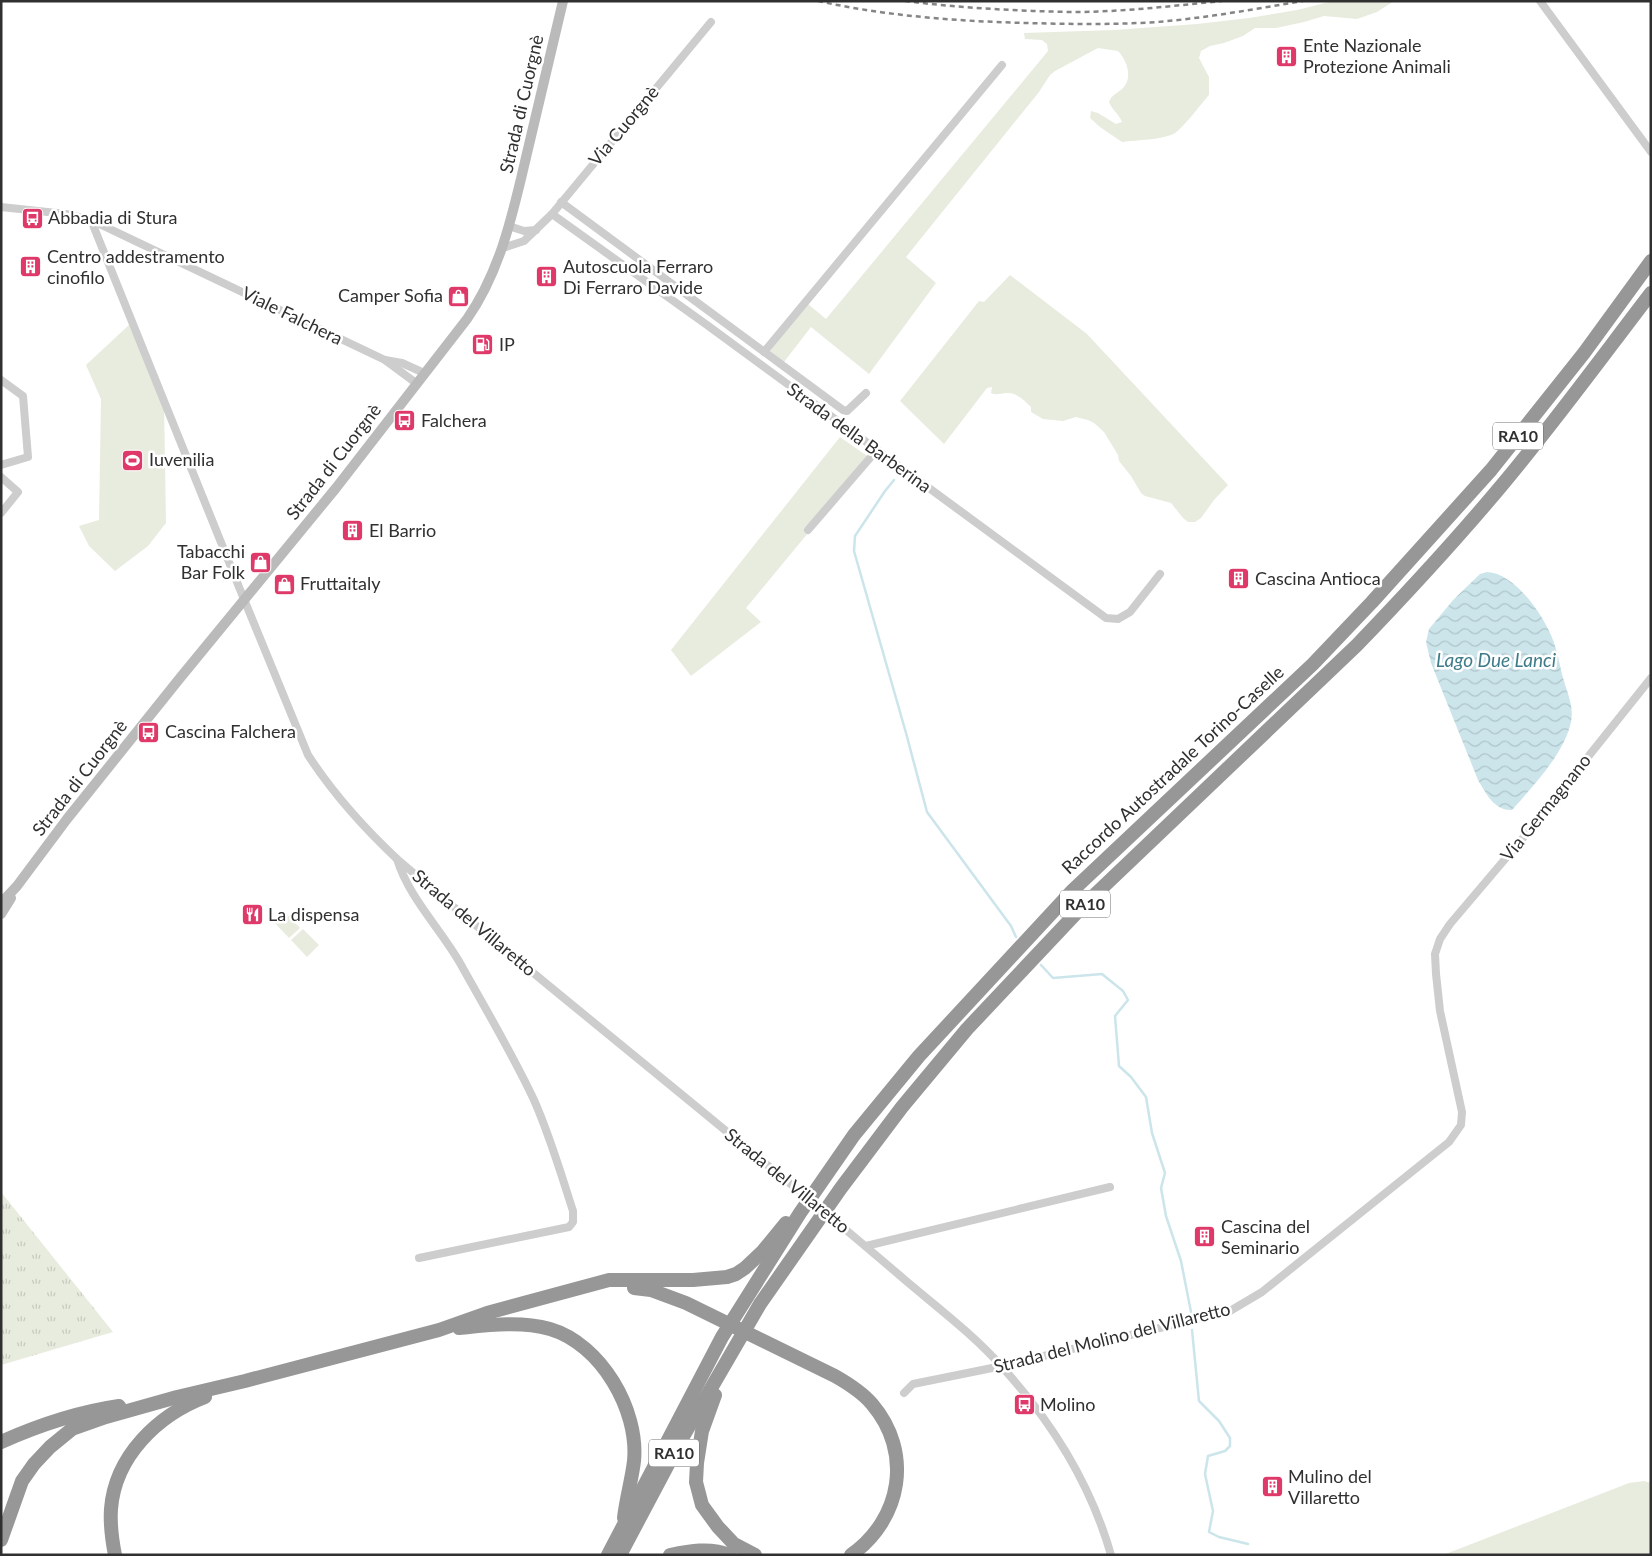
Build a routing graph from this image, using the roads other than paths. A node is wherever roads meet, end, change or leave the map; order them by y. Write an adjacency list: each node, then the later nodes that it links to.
1 (563, 1): 10 (main road, Strada di Cuorgnè)
2 (1540, 1): 5 (street)
3 (711, 22): 6 (street, Via Cuorgnè)
4 (1002, 65): 15 (street)
5 (1651, 152)
6 (561, 202): 8 (street, Via Cuorgnè); 15 (street, Strada della Barberina)
7 (1, 207): 9 (street, Viale Falchera)
8 (552, 214): 11 (street, Via Cuorgnè); 21 (street, Strada della Barberina)
9 (91, 220): 16 (street, Viale Falchera); 27 (street, Strada del Villaretto)
10 (509, 226): 11 (street); 12 (main road, Strada di Cuorgnè)
11 (536, 230): 12 (street, Via Cuorgnè)
12 (503, 248): 17 (main road, Strada di Cuorgnè)
13 (1651, 260): 35 (highway, Raccordo Autostradale Torino-Caselle / RA10)
14 (1651, 292): 40 (highway, Raccordo Autostradale Torino-Caselle / RA10)
15 (764, 352): 20 (street, Strada della Barberina)
16 (385, 360): 17 (street, Viale Falchera); 19 (street, Viale Falchera)
17 (424, 373): 19 (main road, Strada di Cuorgnè)
18 (1, 380): 22 (street)
19 (416, 384): 27 (main road, Strada di Cuorgnè)
20 (866, 393)
21 (876, 451): 25 (street); 26 (street, Strada della Barberina)
22 (1, 465)
23 (1, 477): 24 (street)
24 (1, 513)
25 (808, 530)
26 (1160, 574)
27 (244, 599): 29 (street, Strada del Villaretto); 30 (main road, Strada di Cuorgnè)
28 (1651, 678): 33 (street, Via Germagnano)
29 (397, 859): 36 (street, Strada del Villaretto); 37 (street, Strada del Villaretto)
30 (17, 886): 31 (main road, Strada di Cuorgnè); 32 (main road, Strada di Cuorgnè)
31 (1, 903)
32 (1, 914)
33 (1440, 939): 41 (street, Strada del Molino del Villaretto)
34 (1110, 1187): 36 (street)
35 (798, 1212): 38 (highway); 46 (highway, Raccordo Autostradale Torino-Caselle / RA10)
36 (866, 1246): 41 (street, Strada del Villaretto)
37 (419, 1258)
38 (552, 1297): 39 (highway); 54 (highway)
39 (438, 1330): 42 (highway); 46 (highway)
40 (734, 1349): 50 (highway, Raccordo Autostradale Torino-Caselle / RA10); 53 (highway)
41 (1002, 1366): 43 (street, Strada del Molino del Villaretto); 55 (street, Strada del Villaretto)
42 (245, 1381): 44 (highway); 48 (highway)
43 (904, 1393)
44 (177, 1397): 45 (highway); 47 (highway)
45 (1, 1442)
46 (622, 1527): 49 (highway, Raccordo Autostradale Torino-Caselle / RA10)
47 (1, 1540)
48 (115, 1555)
49 (608, 1555)
50 (620, 1555)
51 (670, 1555): 52 (highway)
52 (730, 1555)
53 (755, 1555)
54 (851, 1555)
55 (1112, 1555)

